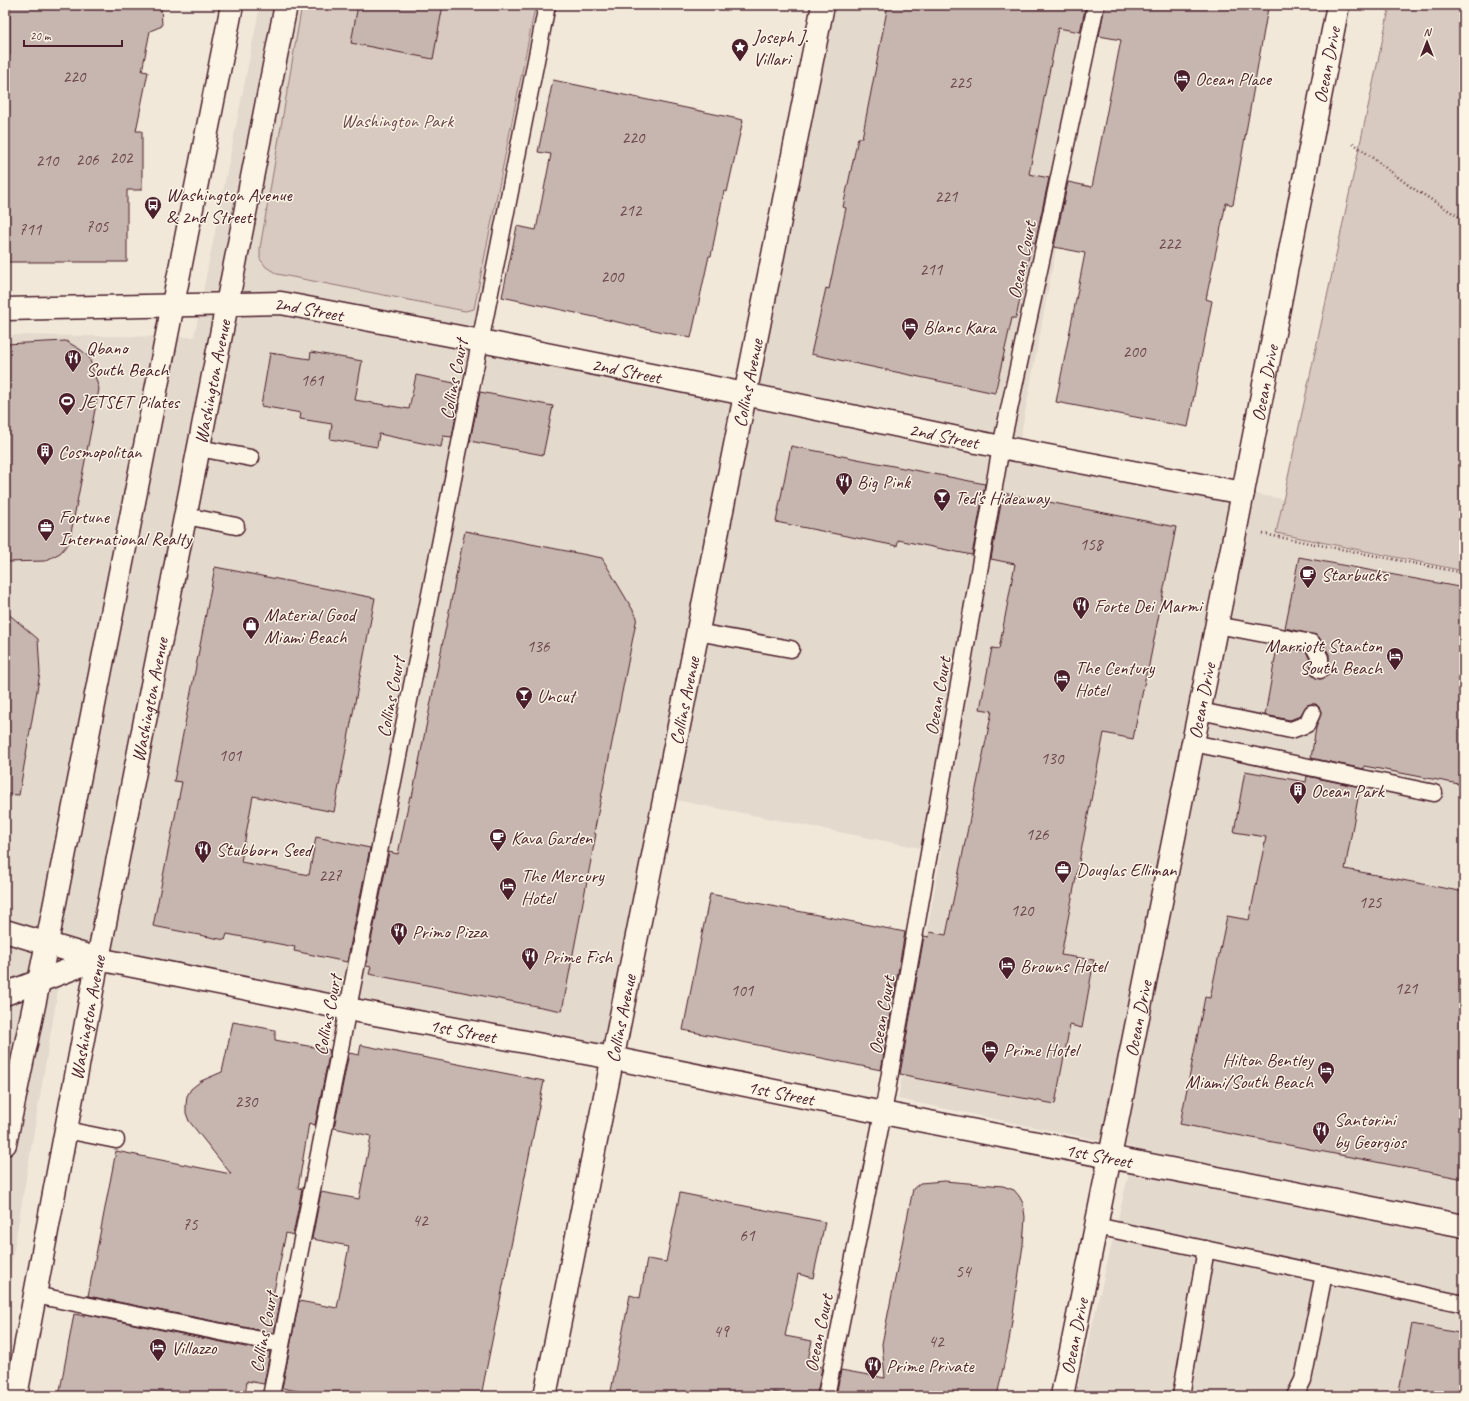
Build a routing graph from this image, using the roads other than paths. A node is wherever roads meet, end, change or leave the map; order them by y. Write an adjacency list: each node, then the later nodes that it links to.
1 (232, 5): 8 (street)
2 (286, 5): 7 (street, Washington Avenue)
3 (547, 5): 10 (lane, Collins Court)
4 (823, 5): 11 (street, Collins Avenue)
5 (1096, 5): 12 (lane, Ocean Court)
6 (1338, 5): 15 (street, Ocean Drive)
7 (227, 303): 8 (street, 2nd Street); 10 (street, 2nd Street); 13 (street, Washington Avenue)
8 (172, 305): 9 (street, 2nd Street); 27 (street)
9 (5, 309)
10 (481, 341): 11 (street, 2nd Street); 31 (lane, Collins Court)
11 (745, 394): 12 (street, 2nd Street); 19 (street, Collins Avenue)
12 (1001, 447): 15 (street, 2nd Street); 33 (lane, Ocean Court)
13 (199, 448): 14 (lane); 16 (street, Washington Avenue)
14 (251, 458)
15 (1243, 493): 18 (street, Ocean Drive)
16 (186, 516): 17 (lane); 28 (street, Washington Avenue)
17 (236, 526)
18 (1217, 625): 21 (lane); 22 (street, Ocean Drive)
19 (697, 632): 20 (lane); 32 (street, Collins Avenue)
20 (791, 649)
21 (1320, 670)
22 (1200, 711): 23 (lane); 24 (street, Ocean Drive)
23 (1312, 713)
24 (1193, 743): 25 (lane); 37 (street, Ocean Drive)
25 (1434, 793)
26 (5, 931): 27 (street, 1st Street)
27 (47, 942): 28 (street, 1st Street); 29 (street)
28 (98, 959): 29 (street); 31 (street, 1st Street); 34 (street, Washington Avenue)
29 (39, 982): 30 (street); 36 (street)
30 (5, 994)
31 (348, 1009): 32 (street, 1st Street); 44 (lane, Collins Court)
32 (612, 1058): 33 (street, 1st Street); 47 (street, Collins Avenue)
33 (884, 1113): 37 (street, 1st Street); 48 (lane, Ocean Court)
34 (66, 1130): 35 (lane); 42 (street, Washington Avenue)
35 (116, 1140)
36 (5, 1144)
37 (1109, 1157): 38 (street, Ocean Drive); 39 (street, 1st Street)
38 (1096, 1226): 40 (lane); 49 (street, Ocean Drive)
39 (1464, 1226)
40 (1206, 1249): 41 (lane); 50 (lane)
41 (1324, 1274): 43 (lane); 51 (lane)
42 (35, 1295): 44 (lane); 45 (street, Washington Avenue)
43 (1464, 1304)
44 (281, 1344): 46 (lane, Collins Court)
45 (16, 1396)
46 (271, 1396)
47 (545, 1396)
48 (826, 1396)
49 (1062, 1396)
50 (1181, 1396)
51 (1296, 1396)

